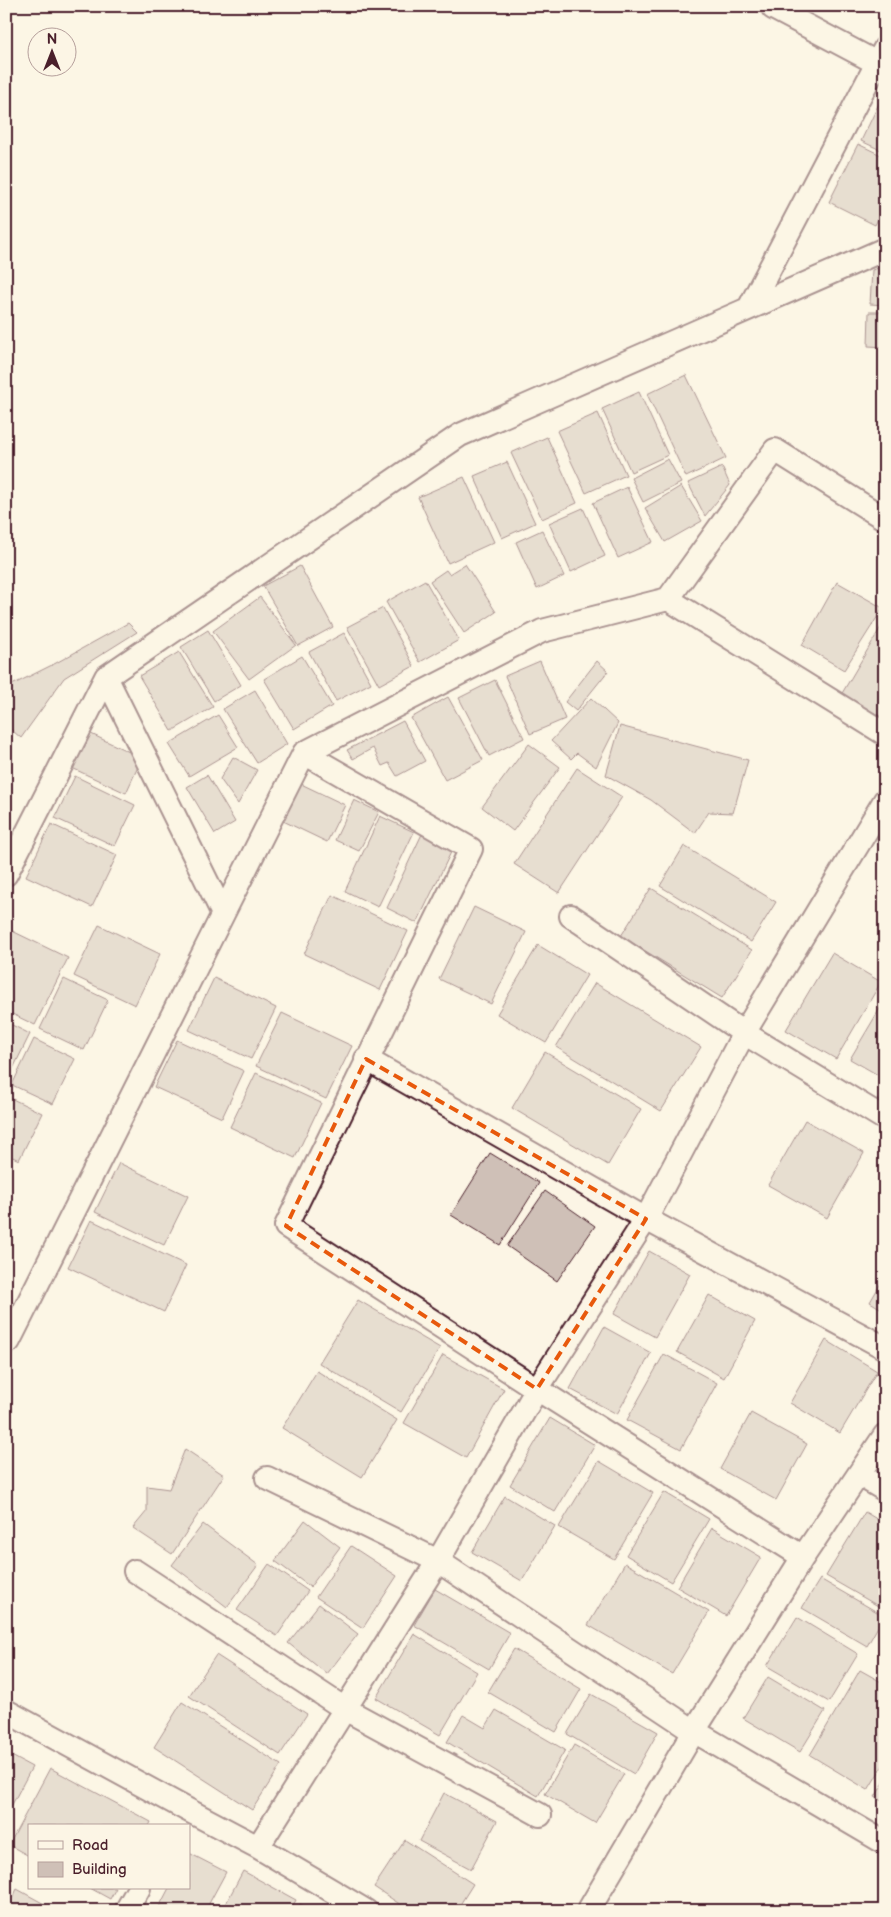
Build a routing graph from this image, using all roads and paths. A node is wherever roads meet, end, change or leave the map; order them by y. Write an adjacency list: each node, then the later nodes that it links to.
1 (773, 8): 2 (street)
2 (881, 56): 4 (street)
3 (885, 249): 4 (street)
4 (749, 308): 7 (street)
5 (885, 519): 6 (street)
6 (668, 599): 8 (street); 9 (street)
7 (106, 677): 11 (street); 12 (street)
8 (885, 734)
9 (304, 753): 12 (street); 15 (street)
10 (882, 809): 14 (street)
11 (6, 874)
12 (223, 914): 18 (street)
13 (571, 916): 14 (street)
14 (744, 1033): 16 (street); 17 (street)
15 (366, 1060): 17 (street); 20 (street)
16 (885, 1119)
17 (646, 1219): 19 (street); 20 (street)
18 (9, 1341)
19 (885, 1348)
20 (537, 1389): 25 (street); 26 (street)
21 (885, 1435): 22 (street)
22 (860, 1475): 24 (street); 25 (street)
23 (267, 1478): 26 (street)
24 (885, 1490)
25 (803, 1557): 30 (street)
26 (438, 1561): 28 (street); 30 (street)
27 (135, 1571): 28 (street)
28 (345, 1709): 31 (street); 33 (street)
29 (6, 1711): 33 (street)
30 (694, 1730): 32 (street); 37 (street)
31 (540, 1815)
32 (885, 1843)
33 (258, 1847): 36 (street)
34 (138, 1890): 35 (street)
35 (126, 1911)
36 (366, 1911)
37 (588, 1911)

